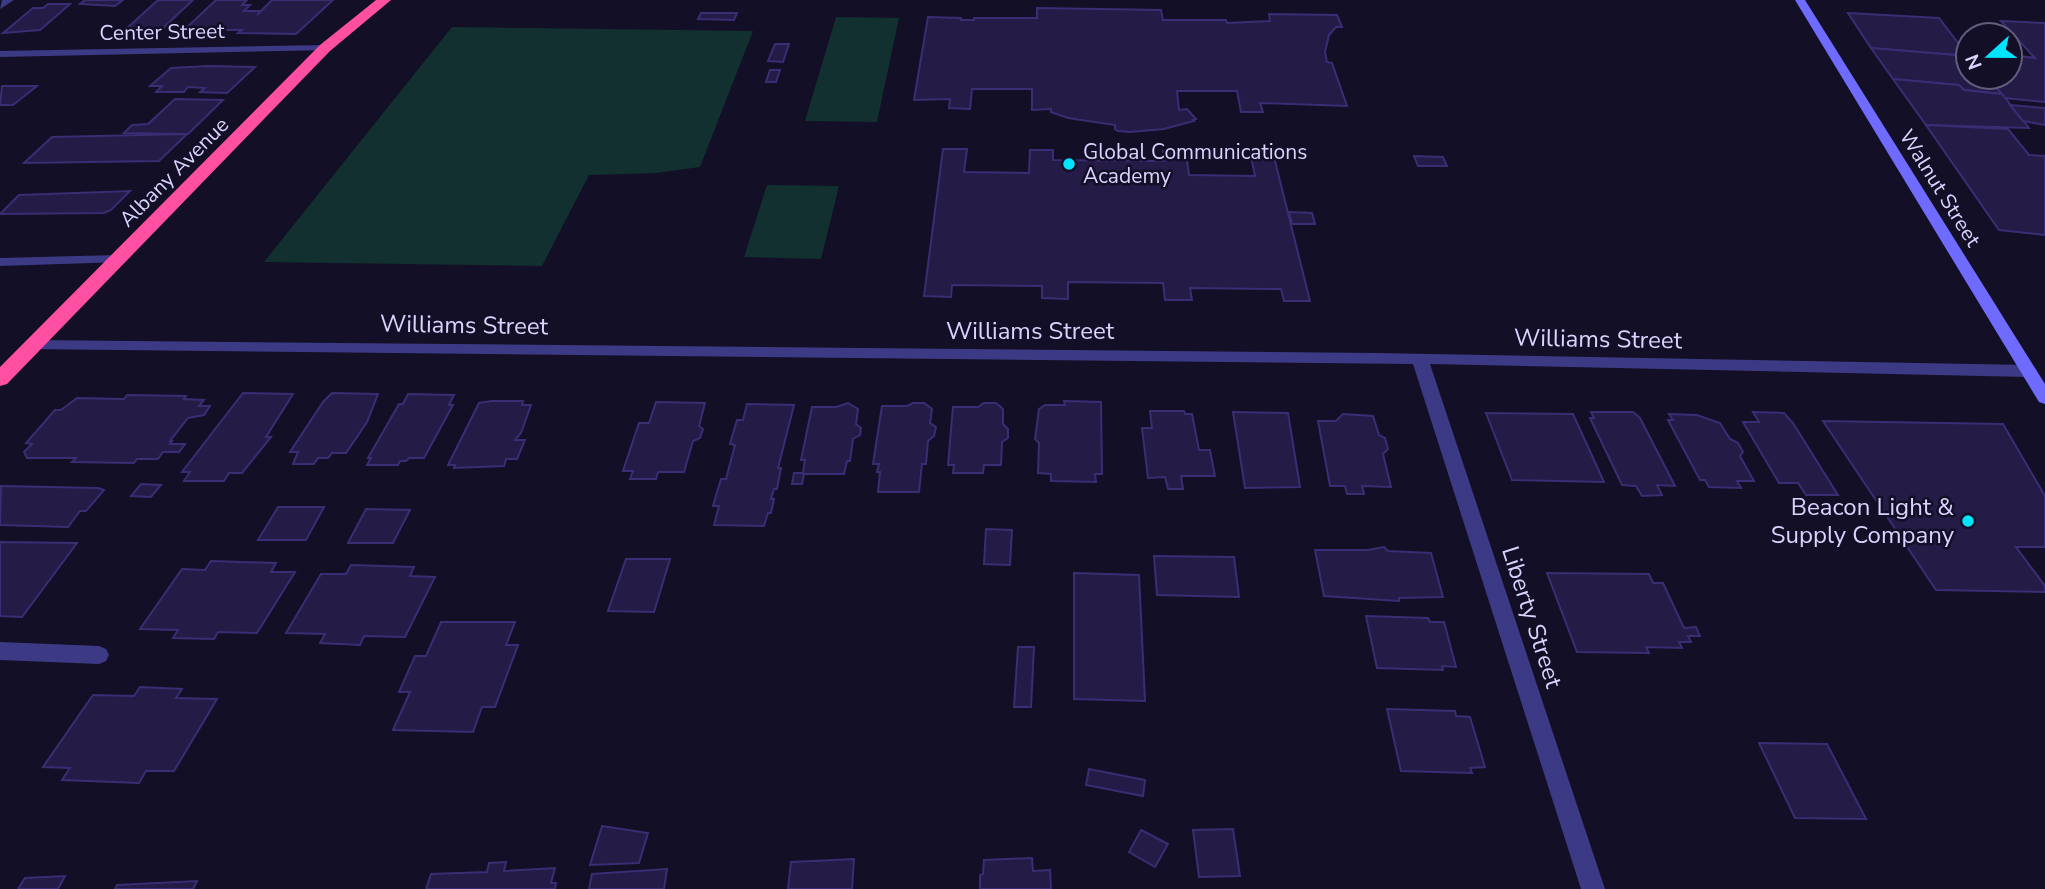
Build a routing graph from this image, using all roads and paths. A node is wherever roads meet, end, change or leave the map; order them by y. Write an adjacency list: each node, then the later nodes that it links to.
1 (9, 0): 4 (street)
2 (384, 0): 5 (highway, Albany Avenue)
3 (1800, 0): 11 (street, Walnut Street)
4 (0, 6)
5 (325, 48): 6 (street, Center Street); 7 (highway, Albany Avenue)
6 (0, 54)
7 (118, 259): 8 (street); 9 (highway, Albany Avenue)
8 (0, 262)
9 (33, 345): 10 (street, Williams Street); 12 (highway, Albany Avenue)
10 (1420, 360): 11 (street, Williams Street); 16 (street, Liberty Street)
11 (2028, 371): 13 (street, Walnut Street)
12 (0, 379)
13 (2045, 398)
14 (0, 651): 15 (street)
15 (99, 655)
16 (1593, 889)

